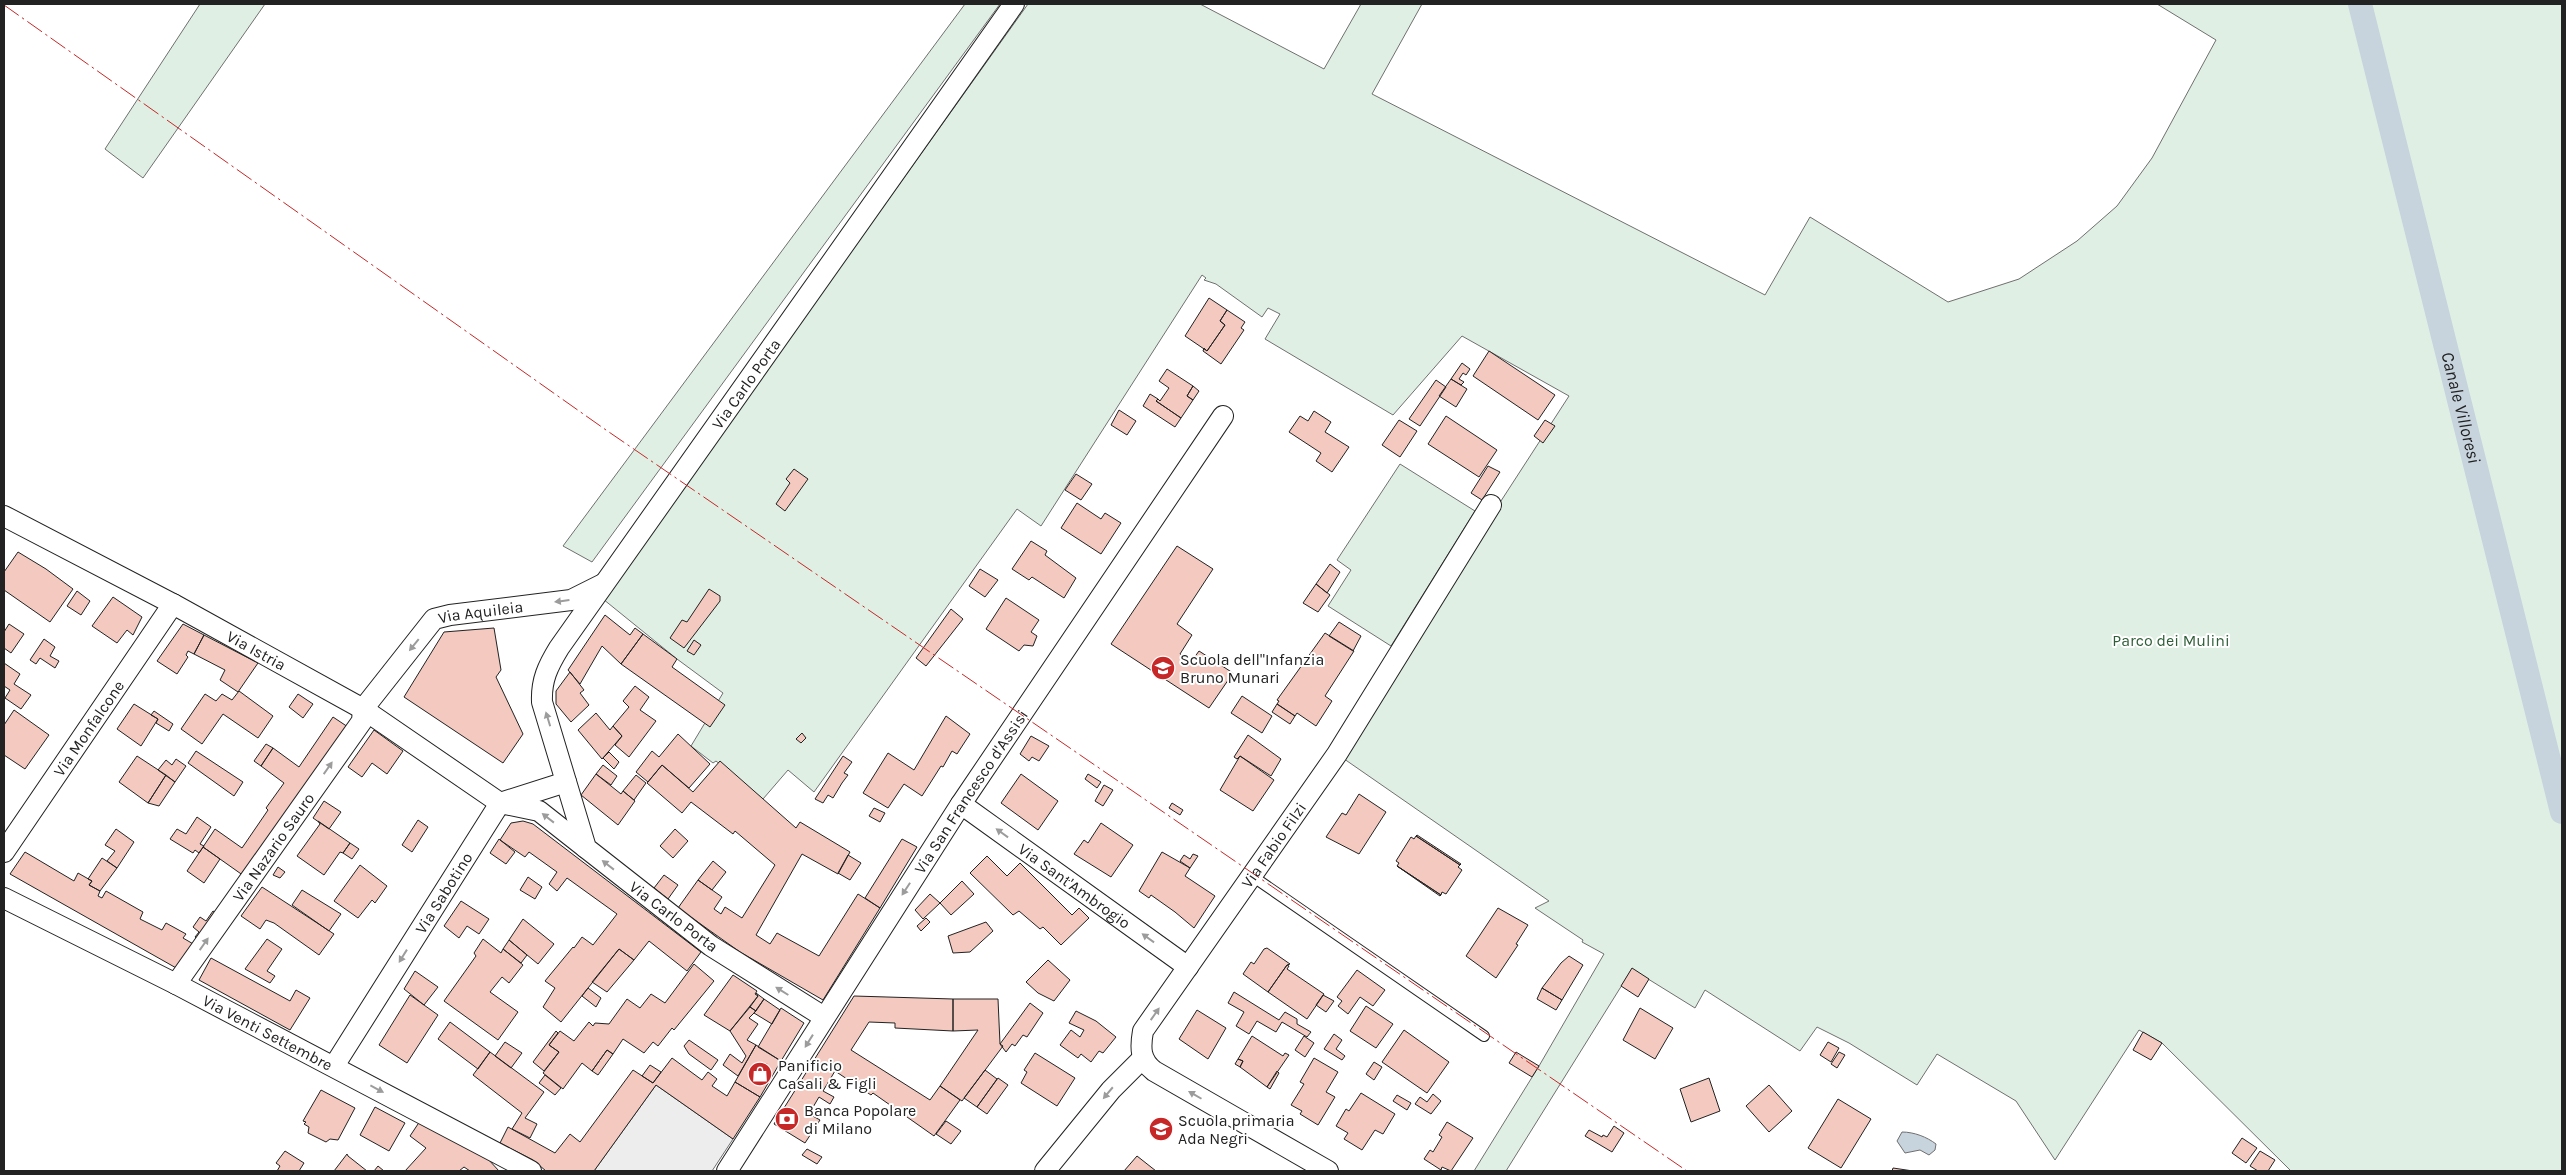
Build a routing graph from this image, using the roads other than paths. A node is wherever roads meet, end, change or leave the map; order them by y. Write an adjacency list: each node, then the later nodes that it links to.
1 (1014, 4): 5 (street, Via Carlo Porta)
2 (1223, 416): 10 (street, Via San Francesco d'Assisi)
3 (1491, 505): 13 (street, Via Fabio Filzi)
4 (4, 516): 6 (street, Via Istria)
5 (607, 582): 7 (street, Via Aquileia, one-way to 7); 8 (street, Via Carlo Porta, one-way to 5)
6 (173, 604): 7 (street, Via Istria); 12 (street, Via Monfalcone)
7 (362, 709): 9 (street, Via Istria); 16 (street, Via Nazario Sauro, one-way to 7)
8 (566, 782): 9 (street); 11 (street, Via Carlo Porta)
9 (500, 803): 11 (street, one-way to 9); 20 (street, Via Sabotino, one-way to 20)
10 (961, 804): 15 (street, Via Sant'Ambrogio, one-way to 10); 17 (street, Via San Francesco d'Assisi, one-way to 17)
11 (586, 848): 17 (street, Via Carlo Porta, one-way to 11)
12 (4, 852)
13 (1252, 876): 15 (street, Via Fabio Filzi); 18 (lane)
14 (4, 898): 16 (street, Via Venti Settembre)
15 (1188, 966): 19 (street, Via Fabio Filzi, one-way to 15)
16 (176, 984): 20 (street, Via Venti Settembre)
17 (824, 1017): 22 (street, Via San Francesco d'Assisi, one-way to 22)
18 (1484, 1036)
19 (1142, 1058): 23 (street, one-way to 23); 24 (street, one-way to 19)
20 (334, 1066): 21 (street, Via Venti Settembre, one-way to 21)
21 (530, 1171)
22 (727, 1171)
23 (1045, 1171)
24 (1328, 1171)

